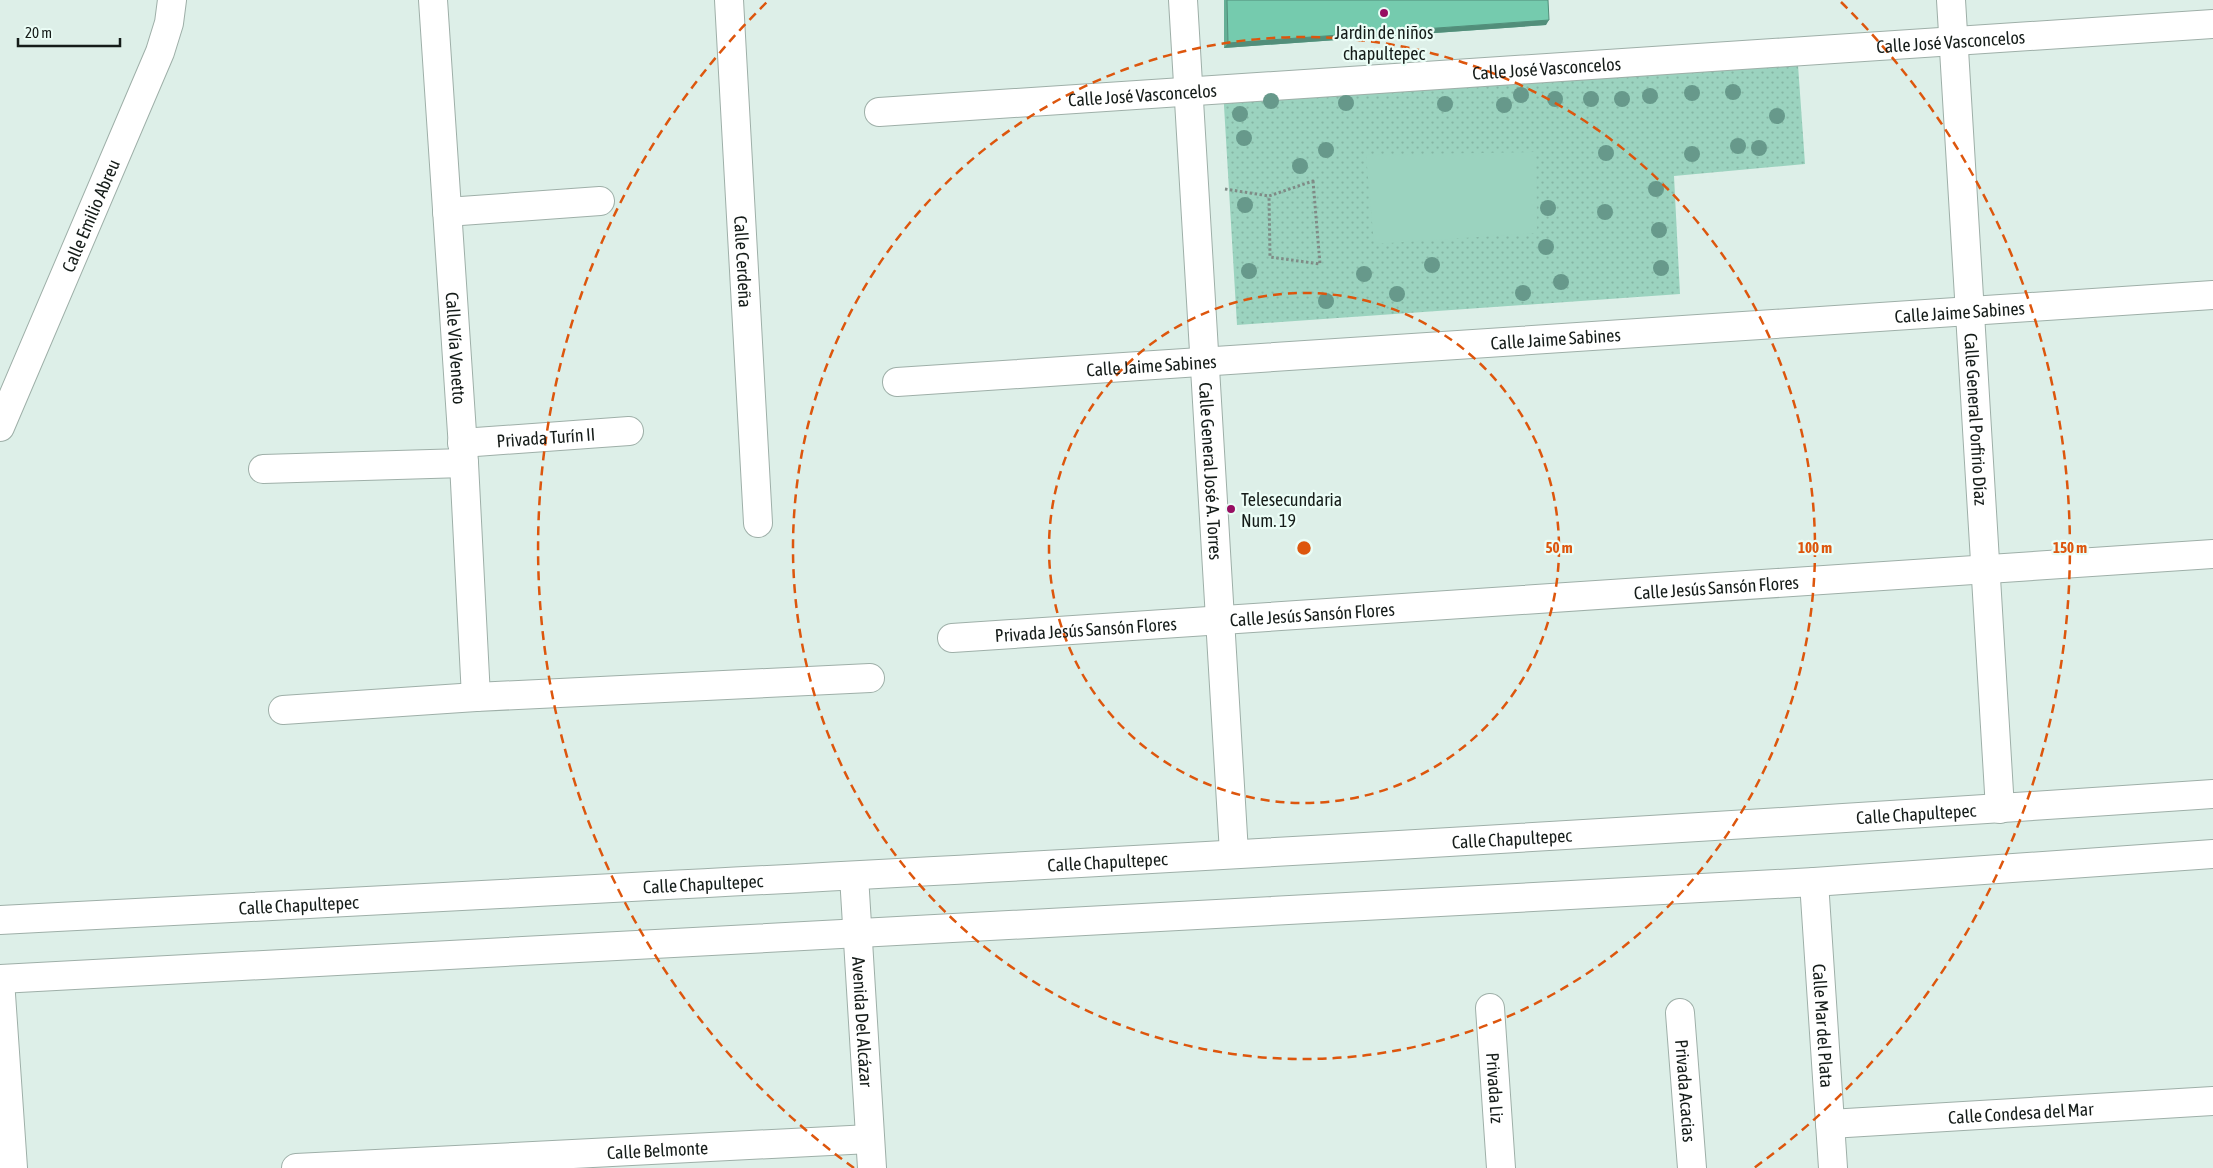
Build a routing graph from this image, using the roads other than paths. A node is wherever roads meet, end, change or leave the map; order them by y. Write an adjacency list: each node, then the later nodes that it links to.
1 (172, 0): 16 (street, Calle Emilio Abreu)
2 (433, 0): 11 (street, Calle Vía Venetto)
3 (729, 0): 20 (street, Calle Cerdeña)
4 (1183, 0): 8 (street, Calle General José A. Torres)
5 (1951, 0): 7 (street, Calle General Porfirio Díaz)
6 (2213, 24): 7 (street, Calle José Vasconcelos)
7 (1954, 41): 8 (street, Calle José Vasconcelos); 13 (street, Calle General Porfirio Díaz)
8 (1189, 92): 9 (street, Calle José Vasconcelos); 14 (street, Calle General José A. Torres)
9 (879, 112)
10 (600, 202): 11 (street)
11 (447, 212): 18 (street, Calle Vía Venetto)
12 (2213, 295): 13 (street, Calle Jaime Sabines)
13 (1970, 311): 14 (street, Calle Jaime Sabines); 22 (street, Calle General Porfirio Díaz)
14 (1205, 361): 15 (street, Calle Jaime Sabines); 23 (street, Calle General José A. Torres)
15 (897, 382)
16 (0, 427)
17 (629, 431): 18 (street, Privada Turín II)
18 (463, 453): 19 (street, Privada Turín II); 26 (street, Calle Vía Venetto)
19 (263, 470)
20 (758, 524)
21 (2213, 554): 22 (street, Calle Jesús Sansón Flores)
22 (1986, 569): 23 (street, Calle Jesús Sansón Flores); 29 (street, Calle General Porfirio Díaz)
23 (1220, 620): 24 (street, Privada Jesús Sansón Flores); 30 (street, Calle General José A. Torres)
24 (952, 638)
25 (870, 678): 26 (street)
26 (476, 697): 27 (street)
27 (283, 710)
28 (2213, 794): 29 (street, Calle Chapultepec)
29 (2000, 809): 30 (street, Calle Chapultepec)
30 (1234, 853): 32 (street, Calle Chapultepec)
31 (2213, 854): 33 (street)
32 (854, 876): 34 (street, Calle Chapultepec); 35 (street, Avenida Del Alcázar)
33 (1814, 882): 35 (street); 40 (street, Calle Mar del Plata)
34 (0, 920)
35 (858, 935): 36 (street); 41 (street, Avenida Del Alcázar)
36 (0, 980): 42 (street)
37 (1490, 1008): 45 (street, Privada Liz)
38 (1680, 1013): 46 (street, Privada Acacias)
39 (2213, 1101): 40 (street, Calle Condesa del Mar)
40 (1830, 1124): 47 (street, Calle Mar del Plata)
41 (870, 1139): 43 (street, Calle Belmonte); 44 (street, Avenida Del Alcázar)
42 (13, 1168)
43 (296, 1168)
44 (872, 1168)
45 (1501, 1168)
46 (1692, 1168)
47 (1833, 1168)

